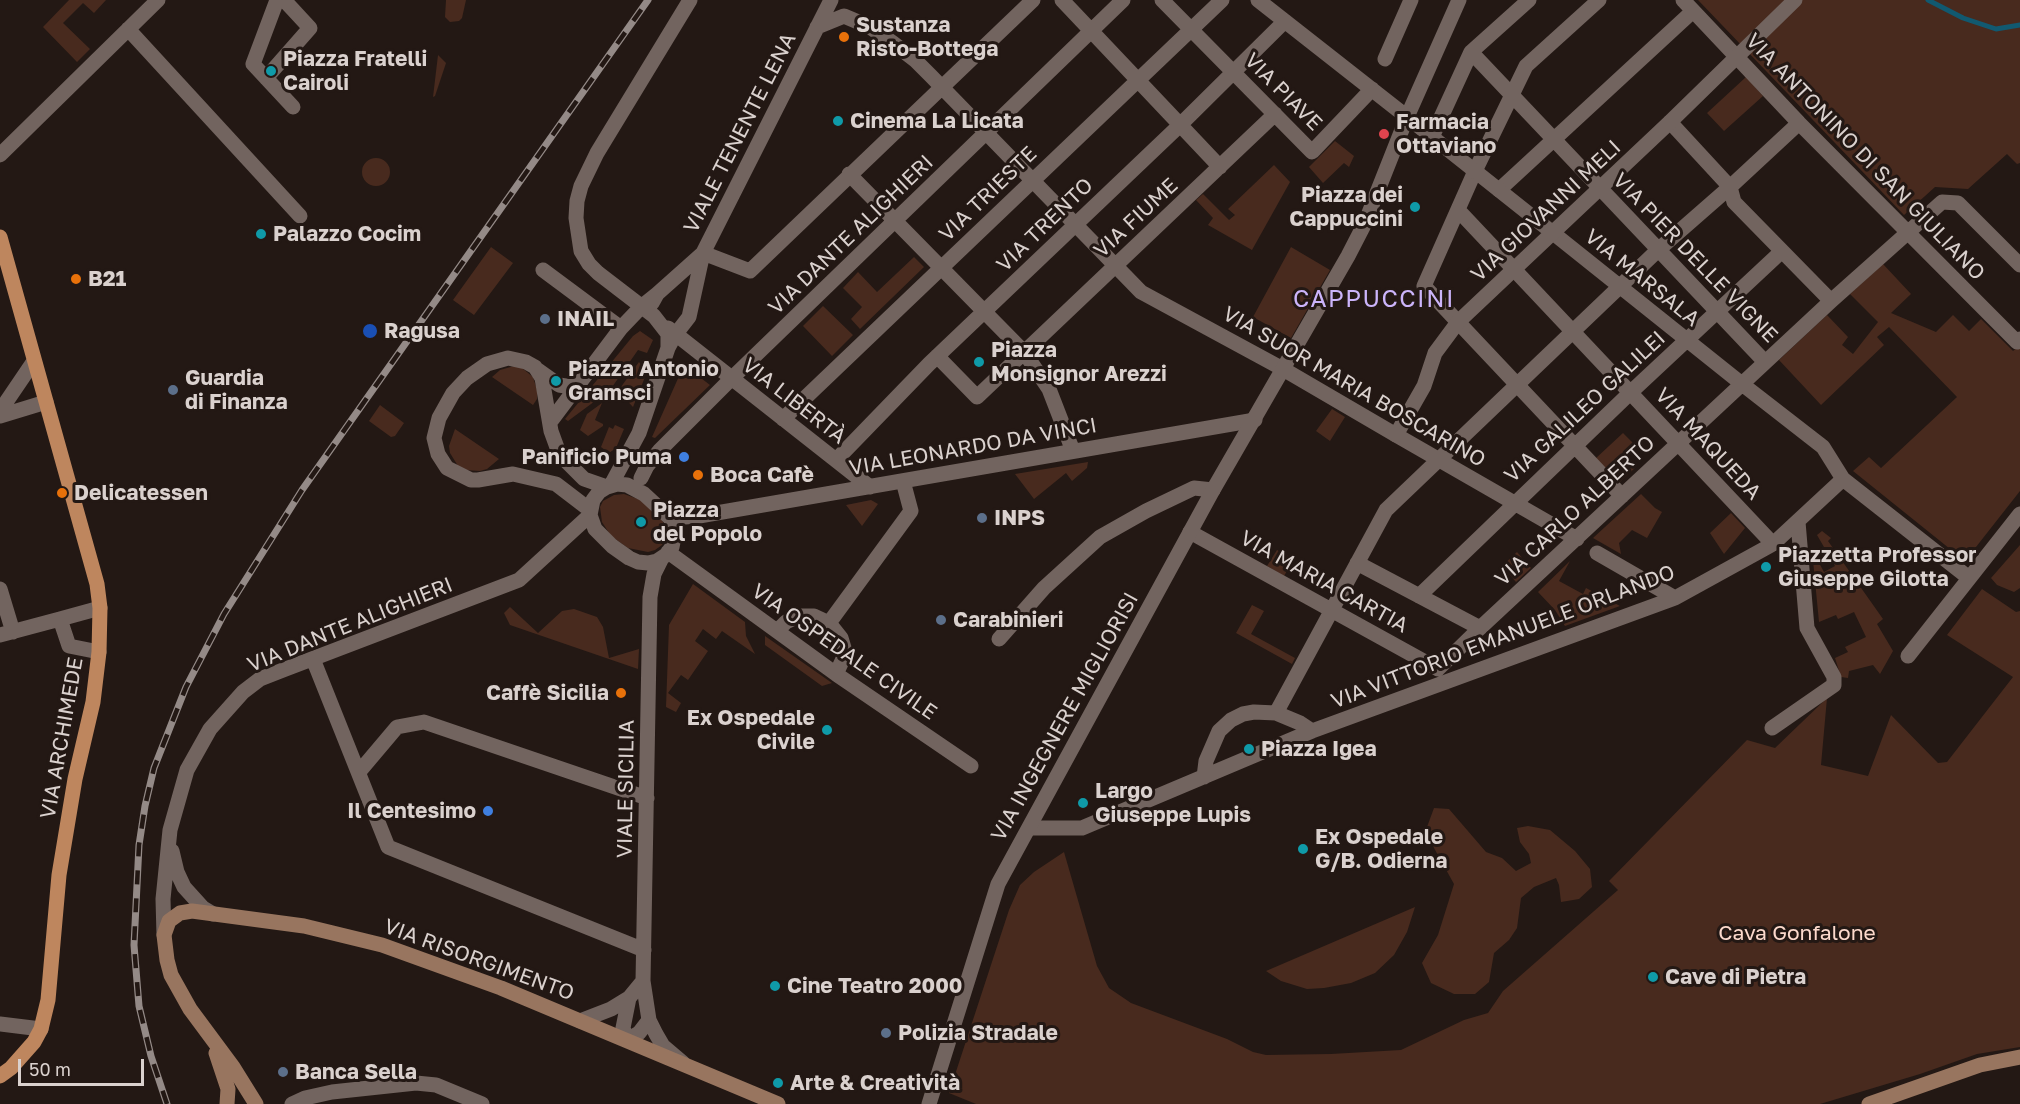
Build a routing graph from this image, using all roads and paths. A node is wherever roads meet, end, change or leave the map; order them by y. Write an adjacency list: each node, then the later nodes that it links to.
1 (158, 0): 20 (street)
2 (277, 0): 26 (street)
3 (284, 0): 26 (street)
4 (690, 0): 69 (street)
5 (831, 0): 19 (street, VIALE TENENTE LENA)
6 (1033, 0): 28 (street)
7 (1062, 0): 22 (street)
8 (1123, 0): 22 (street, VIA DANTE ALIGHIERI)
9 (1162, 0): 21 (street, VIA PIAVE)
10 (1222, 0): 21 (street, VIA TRIESTE)
11 (1258, 0): 18 (street, VIA MARSALA)
12 (1411, 0): 24 (street)
13 (1459, 0): 33 (street, VIA INGEGNERE MIGLIORISI)
14 (1529, 0): 23 (street)
15 (1599, 0): 30 (street)
16 (1795, 0): 34 (street, VIA GIOVANNI MELI)
17 (1688, 6): 35 (street, VIA ANTONINO DI SAN GIULIANO); 39 (street)
18 (1284, 21): 25 (street, VIA TRENTO); 29 (street, VIA MARSALA)
19 (817, 27): 28 (street, VIA SUOR MARIA BOSCARINO); 57 (street, VIALE TENENTE LENA)
20 (128, 29): 40 (street); 49 (street)
21 (1192, 30): 25 (street, VIA PIAVE); 27 (street, VIA TRIESTE)
22 (1091, 31): 27 (street); 37 (street, VIA DANTE ALIGHIERI)
23 (1471, 52): 30 (street, VIA PIER DELLE VIGNE); 38 (street)
24 (1385, 59)
25 (1234, 73): 32 (street, VIA PIAVE); 36 (street, VIA TRENTO)
26 (266, 78): 31 (street)
27 (1138, 81): 36 (street); 44 (street, VIA TRIESTE)
28 (941, 86): 37 (street, VIA SUOR MARIA BOSCARINO); 43 (street)
29 (1372, 89): 32 (street, VIA PIAVE); 33 (street, VIA MARSALA)
30 (1511, 94): 39 (street, VIA PIER DELLE VIGNE); 42 (street)
31 (293, 107)
32 (1275, 114): 41 (street, VIA FIUME)
33 (1407, 117): 38 (street, VIA MARSALA); 80 (street, VIA INGEGNERE MIGLIORISI)
34 (1670, 122): 45 (street); 46 (street, VIA GIOVANNI MELI)
35 (1799, 123): 45 (street); 52 (street, VIA ANTONINO DI SAN GIULIANO)
36 (1180, 125): 41 (street); 51 (street, VIA TRENTO)
37 (986, 132): 44 (street, VIA SUOR MARIA BOSCARINO); 50 (street, VIA DANTE ALIGHIERI)
38 (1432, 137): 42 (street, VIA MARSALA)
39 (1553, 138): 46 (street, VIA PIER DELLE VIGNE); 47 (street)
40 (0, 155)
41 (1220, 167): 58 (street, VIA FIUME)
42 (1475, 171): 47 (street, VIA MARSALA); 48 (street)
43 (849, 174): 50 (street); 57 (street)
44 (1033, 180): 51 (street, VIA SUOR MARIA BOSCARINO); 60 (street, VIA TRIESTE)
45 (1730, 186): 55 (street); 56 (street)
46 (1600, 188): 53 (street, VIA GIOVANNI MELI); 55 (street, VIA PIER DELLE VIGNE)
47 (1499, 190): 53 (street, VIA MARSALA)
48 (1461, 213): 61 (street, VIA MAQUEDA); 70 (street)
49 (300, 216)
50 (896, 221): 60 (street); 81 (street, VIA DANTE ALIGHIERI)
51 (1075, 224): 58 (street, VIA SUOR MARIA BOSCARINO); 67 (street, VIA TRENTO)
52 (1908, 231): 59 (street, VIA CARLO ALBERTO); 65 (street, VIA CARLO ALBERTO); 74 (street, VIA ANTONINO DI SAN GIULIANO)
53 (1553, 233): 61 (street, VIA GIOVANNI MELI); 63 (street, VIA MARSALA)
54 (0, 237): 77 (main road, VIA ARCHIMEDE)
55 (1658, 250): 63 (street); 68 (street, VIA PIER DELLE VIGNE)
56 (1782, 251): 65 (street); 68 (street, VIA GALILEO GALILEI)
57 (703, 253): 64 (street); 66 (street)
58 (1116, 266): 75 (street, VIA FIUME); 80 (street, VIA SUOR MARIA BOSCARINO)
59 (2020, 266)
60 (941, 267): 67 (street); 89 (street, VIA TRIESTE)
61 (1515, 269): 70 (street, VIA GIOVANNI MELI); 72 (street, VIA MAQUEDA)
62 (543, 270): 69 (street)
63 (1620, 287): 72 (street); 73 (street, VIA MARSALA)
64 (659, 292): 66 (street); 69 (street); 71 (street)
65 (1831, 301): 78 (street, VIA CARLO ALBERTO)
66 (691, 305): 71 (street)
67 (984, 312): 75 (street); 76 (street, VIA TRENTO)
68 (1717, 312): 73 (street, VIA GALILEO GALILEI); 78 (street, VIA PIER DELLE VIGNE)
69 (631, 317): 71 (street, VIA LIBERTÀ); 82 (street)
70 (1458, 322): 84 (street); 93 (street, VIA GIOVANNI MELI)
71 (663, 328): 81 (street, VIA LIBERTÀ); 92 (street)
72 (1573, 331): 84 (street); 85 (street, VIA MAQUEDA)
73 (1687, 340): 83 (street, VIA MARSALA); 85 (street, VIA GALILEO GALILEI)
74 (2018, 340)
75 (1024, 352): 76 (street, VIA FIUME); 96 (street)
76 (937, 356): 97 (street, VIA TRENTO)
77 (34, 361): 86 (main road, VIA ARCHIMEDE); 87 (street)
78 (1765, 362): 83 (street, VIA CARLO ALBERTO)
79 (535, 367): 82 (street); 91 (street); 108 (street)
80 (1283, 369): 90 (street, VIA INGEGNERE MIGLIORISI); 93 (street, VIA SUOR MARIA BOSCARINO)
81 (731, 379): 89 (street, VIA LIBERTÀ); 99 (street, VIA DANTE ALIGHIERI)
82 (580, 382): 91 (street)
83 (1742, 384): 94 (street, VIA CARLO ALBERTO); 100 (street, VIA MARSALA)
84 (1517, 385): 95 (street); 98 (street)
85 (1631, 392): 94 (street, VIA MAQUEDA); 95 (street, VIA GALILEO GALILEI)
86 (46, 402): 88 (street); 124 (main road, VIA ARCHIMEDE)
87 (0, 411)
88 (0, 416)
89 (783, 419): 97 (street, VIA LIBERTÀ)
90 (1255, 420): 96 (street, VIA LEONARDO DA VINCI); 104 (street, VIA INGEGNERE MIGLIORISI)
91 (551, 421): 102 (street)
92 (639, 433): 99 (street); 102 (street)
93 (1396, 435): 98 (street, VIA SUOR MARIA BOSCARINO)
94 (1679, 443): 106 (street, VIA CARLO ALBERTO); 114 (street, VIA MAQUEDA)
95 (1575, 446): 106 (street); 107 (street, VIA GALILEO GALILEI)
96 (1073, 452): 101 (street, VIA LEONARDO DA VINCI)
97 (836, 460): 103 (street, VIA LIBERTÀ)
98 (1440, 460): 107 (street, VIA SUOR MARIA BOSCARINO); 118 (street)
99 (641, 478): 105 (street)
100 (1843, 479): 111 (street, VIA VITTORIO EMANUELE ORLANDO); 119 (street, VIA MARSALA)
101 (903, 481): 103 (street, VIA LEONARDO DA VINCI); 127 (street)
102 (609, 486): 105 (street); 108 (street)
103 (870, 487): 110 (street, VIA LEONARDO DA VINCI)
104 (1213, 490): 112 (street, VIA INGEGNERE MIGLIORISI); 131 (street)
105 (644, 494): 110 (street)
106 (1622, 496): 113 (street, VIA CARLO ALBERTO)
107 (1514, 503): 113 (street, VIA SUOR MARIA BOSCARINO); 121 (street, VIA GALILEO GALILEI)
108 (590, 512): 117 (street); 134 (street, VIA DANTE ALIGHIERI)
109 (2020, 514): 119 (street)
110 (670, 518): 116 (street)
111 (1798, 522): 114 (street, VIA VITTORIO EMANUELE ORLANDO); 138 (street)
112 (1190, 532): 125 (street, VIA MARIA CARTIA); 144 (street, VIA INGEGNERE MIGLIORISI)
113 (1577, 539): 128 (street, VIA CARLO ALBERTO)
114 (1773, 544): 123 (street, VIA VITTORIO EMANUELE ORLANDO)
115 (1597, 553): 123 (street)
116 (665, 555): 117 (street); 122 (street); 129 (street, VIA OSPEDALE CIVILE)
117 (633, 560): 122 (street)
118 (1357, 563): 121 (street); 125 (street)
119 (1969, 578): 133 (street)
120 (0, 589): 130 (street)
121 (1419, 596): 128 (street)
122 (650, 597): 143 (street, VIALE SICILIA)
123 (1675, 598): 136 (street, VIA VITTORIO EMANUELE ORLANDO)
124 (100, 608): 126 (street); 132 (main road, VIA ARCHIMEDE)
125 (1331, 610): 136 (street, VIA MARIA CARTIA); 137 (street)
126 (60, 619): 130 (street); 132 (street)
127 (830, 623): 129 (street); 135 (street)
128 (1480, 628): 136 (street, VIA CARLO ALBERTO)
129 (777, 632): 135 (street, VIA OSPEDALE CIVILE)
130 (6, 634)
131 (999, 639)
132 (99, 652): 154 (main road, VIA ARCHIMEDE)
133 (1908, 656)
134 (313, 659): 141 (street); 145 (street, VIA DANTE ALIGHIERI)
135 (836, 674): 140 (street, VIA OSPEDALE CIVILE)
136 (1440, 676): 139 (street, VIA VITTORIO EMANUELE ORLANDO)
137 (1280, 707): 139 (street); 142 (street)
138 (1772, 728)
139 (1317, 729): 142 (street, VIA VITTORIO EMANUELE ORLANDO)
140 (971, 766)
141 (359, 772): 143 (street); 148 (street)
142 (1204, 777): 144 (street, VIA VITTORIO EMANUELE ORLANDO)
143 (647, 798): 148 (street, VIALE SICILIA)
144 (1029, 828): 166 (street, VIA INGEGNERE MIGLIORISI)
145 (170, 830): 146 (street); 147 (street, VIA DANTE ALIGHIERI)
146 (213, 914): 147 (main road, VIA RISORGIMENTO); 152 (main road, VIA RISORGIMENTO)
147 (164, 935): 156 (main road)
148 (644, 950): 149 (street, VIALE SICILIA)
149 (644, 981): 150 (street); 151 (street, VIALE SICILIA)
150 (629, 998): 152 (street); 155 (street)
151 (649, 1020): 155 (street); 158 (street)
152 (580, 1021): 155 (main road, VIA RISORGIMENTO)
153 (0, 1024): 154 (street)
154 (41, 1029): 159 (main road, VIA ARCHIMEDE)
155 (627, 1040): 158 (main road, VIA RISORGIMENTO)
156 (212, 1042): 161 (main road); 162 (main road)
157 (2020, 1057): 167 (main road)
158 (685, 1065): 165 (main road, VIA RISORGIMENTO)
159 (6, 1072): 160 (main road, VIA ARCHIMEDE)
160 (0, 1089)
161 (227, 1104)
162 (256, 1104)
163 (292, 1104): 164 (street)
164 (482, 1104)
165 (778, 1104)
166 (929, 1104)
167 (1869, 1104)

